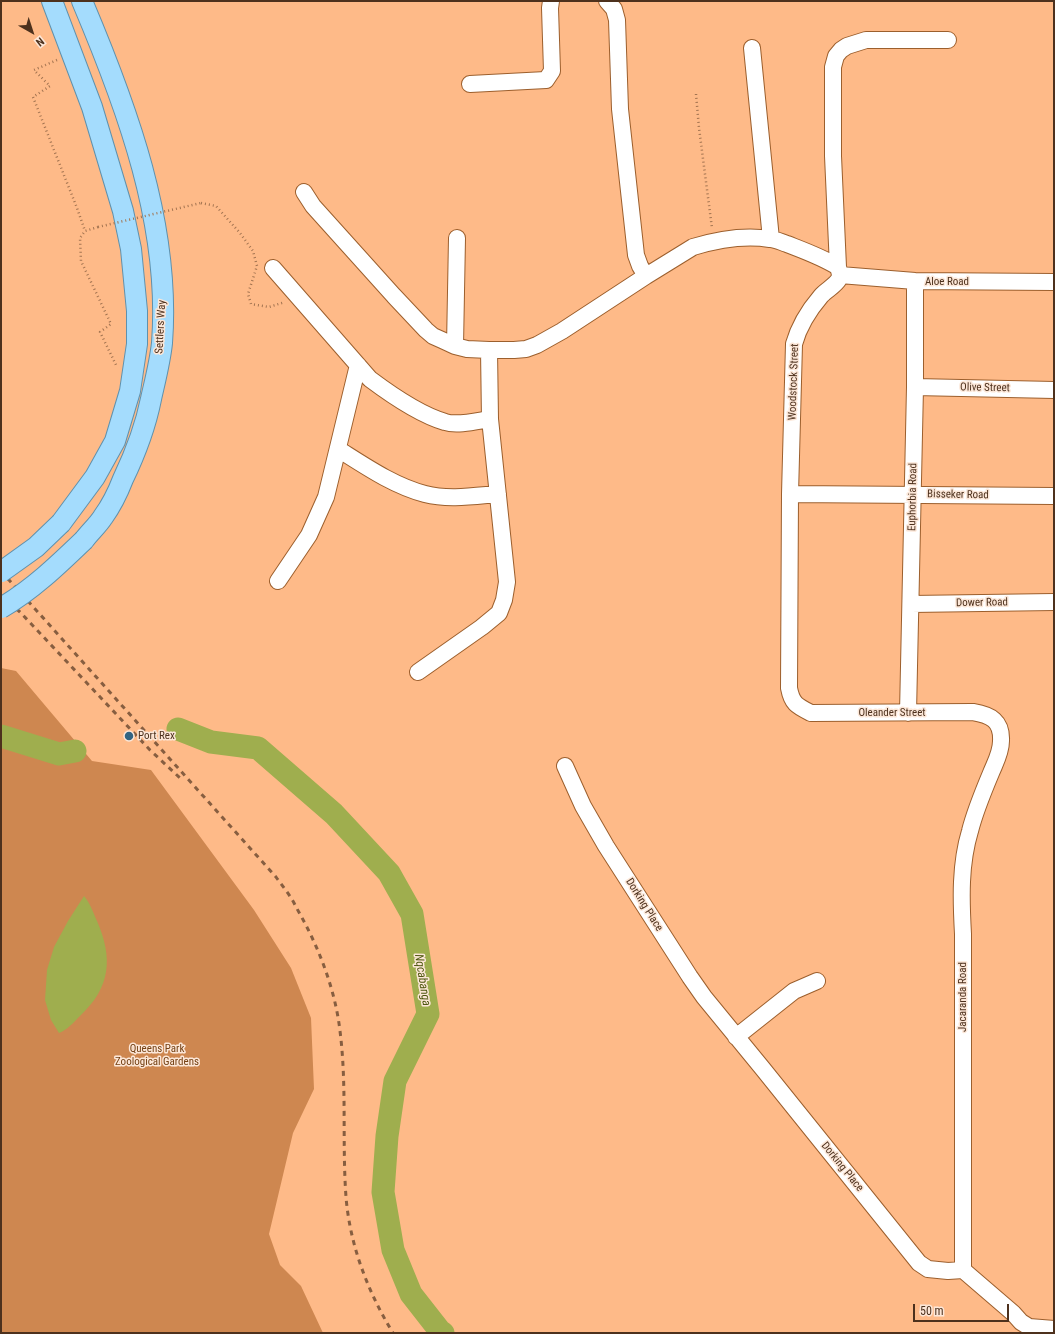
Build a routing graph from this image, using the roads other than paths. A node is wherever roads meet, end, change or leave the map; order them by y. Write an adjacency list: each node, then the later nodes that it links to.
1 (52, 1): 27 (main road, Settlers Way, bridge)
2 (82, 1): 31 (main road, Settlers Way, bridge)
3 (551, 1): 7 (street)
4 (608, 1): 13 (street)
5 (948, 40): 12 (street)
6 (752, 48): 10 (street)
7 (470, 84)
8 (304, 192): 16 (street)
9 (457, 238): 16 (street)
10 (771, 239): 12 (street); 13 (street)
11 (273, 268): 18 (street)
12 (839, 271): 14 (street, Aloe Road); 24 (street, Woodstock Street)
13 (646, 276): 17 (street)
14 (915, 281): 15 (street, Aloe Road); 19 (street, Euphorbia Road)
15 (1054, 282)
16 (455, 346): 17 (street)
17 (489, 350): 21 (street)
18 (358, 365): 21 (street); 22 (street)
19 (915, 387): 20 (street, Olive Street); 25 (street, Euphorbia Road)
20 (1054, 390)
21 (490, 419): 23 (street)
22 (338, 449): 23 (street); 28 (street)
23 (498, 494): 32 (street)
24 (790, 494): 25 (street, Bisseker Road); 33 (street, Woodstock Street)
25 (913, 495): 26 (street, Bisseker Road); 30 (street, Euphorbia Road)
26 (1054, 496)
27 (1, 572)
28 (278, 582)
29 (1054, 602): 30 (street, Dower Road)
30 (911, 604): 34 (street, Euphorbia Road)
31 (1, 608)
32 (418, 672)
33 (789, 688): 34 (street, Oleander Street)
34 (908, 713): 35 (street, Oleander Street)
35 (1000, 730): 39 (street, Jacaranda Road)
36 (565, 766): 38 (street, Dorking Place)
37 (817, 981): 38 (street)
38 (736, 1037): 39 (street, Dorking Place)
39 (962, 1270): 40 (street)
40 (1054, 1329)

